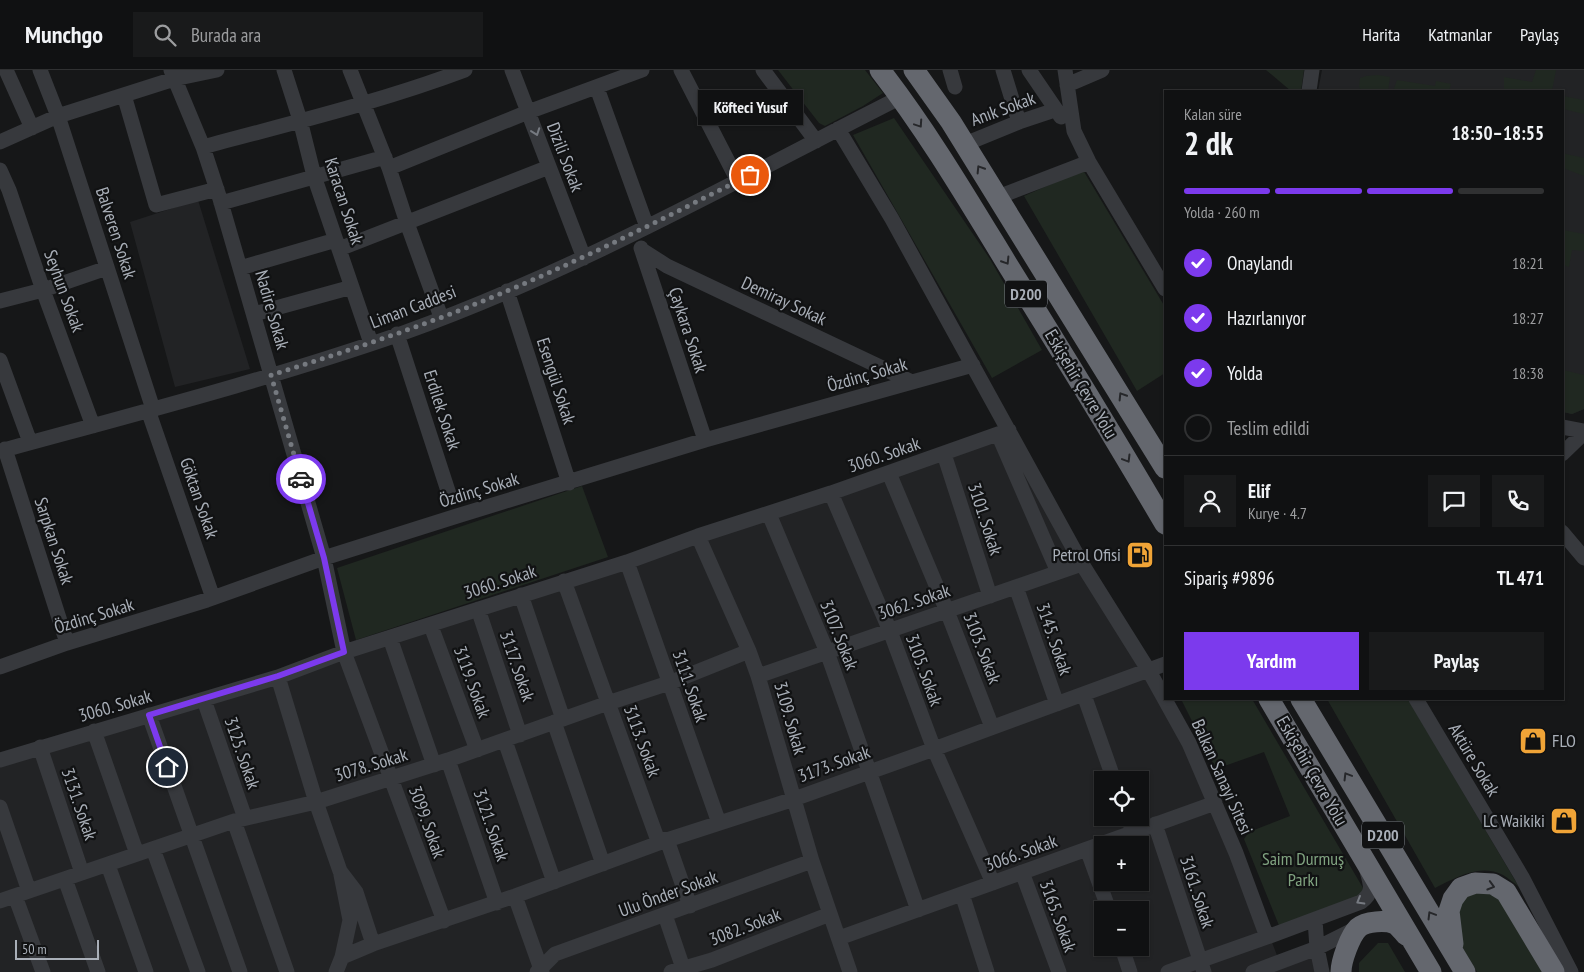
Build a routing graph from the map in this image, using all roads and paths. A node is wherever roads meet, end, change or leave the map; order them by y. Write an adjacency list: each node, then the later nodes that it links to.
1 (6, 70): 31 (street)
2 (40, 70): 28 (street, Balveren Sokak)
3 (217, 70): 18 (street)
4 (284, 70): 29 (street, Karacan Sokak)
5 (350, 70): 25 (street)
6 (465, 70): 25 (street)
7 (512, 70): 27 (street, Dizili Sokak)
8 (642, 70): 20 (street)
9 (681, 70): 43 (street)
10 (763, 70): 34 (street)
11 (880, 70): 24 (highway, Eskişehir Çevre Yolu / D200)
12 (914, 70): 36 (highway, Eskişehir Çevre Yolu / D200)
13 (950, 70): 21 (street)
14 (1003, 70): 30 (street)
15 (1029, 70): 26 (street)
16 (1102, 70): 19 (street)
17 (1312, 70): 22 (street)
18 (172, 74): 23 (street); 37 (street, Nadire Sokak)
19 (1066, 78): 33 (street)
20 (597, 88): 27 (street); 47 (street, Çaykara Sokak)
21 (955, 88)
22 (1309, 90)
23 (124, 95): 28 (street); 44 (street)
24 (901, 97): 32 (street, Liman Caddesi); 82 (highway, Eskişehir Çevre Yolu / D200, one-way to 82)
25 (362, 104): 29 (street); 38 (street)
26 (1055, 110): 30 (street, Anık Sokak); 33 (street)
27 (528, 112): 38 (street); 40 (street, Dizili Sokak, one-way to 40)
28 (58, 116): 31 (street); 51 (street, Balveren Sokak)
29 (300, 120): 37 (street); 42 (street, Karacan Sokak)
30 (1019, 122): 36 (street, Anık Sokak)
31 (32, 128): 35 (street)
32 (838, 129): 34 (street, Liman Caddesi); 63 (street)
33 (1074, 131): 39 (street)
34 (816, 141): 43 (street, Liman Caddesi)
35 (0, 142)
36 (964, 144): 45 (highway, Eskişehir Çevre Yolu / D200, one-way to 36)
37 (204, 147): 44 (street, Nadire Sokak)
38 (387, 162): 42 (street); 46 (street)
39 (1089, 162): 45 (street); 53 (street)
40 (549, 167): 46 (street); 50 (street, Dizili Sokak)
41 (0, 170): 55 (street, Seyhun Sokak)
42 (314, 176): 44 (street); 48 (street, Karacan Sokak)
43 (738, 181): 47 (street, Liman Caddesi)
44 (219, 196): 52 (street, Nadire Sokak)
45 (998, 197): 75 (highway, Eskişehir Çevre Yolu / D200, one-way to 45)
46 (407, 223): 48 (street); 59 (street)
47 (642, 229): 49 (street, Çaykara Sokak); 50 (street, Liman Caddesi)
48 (338, 244): 52 (street); 54 (street, Karacan Sokak)
49 (642, 250): 65 (street, Demiray Sokak); 71 (street, Çaykara Sokak)
50 (584, 258): 56 (street, Liman Caddesi)
51 (107, 268): 55 (street); 66 (street, Balveren Sokak)
52 (240, 268): 58 (street, Nadire Sokak)
53 (1164, 286)
54 (352, 287): 58 (street); 61 (street, Karacan Sokak)
55 (43, 290): 57 (street); 67 (street, Seyhun Sokak)
56 (507, 291): 59 (street, Liman Caddesi); 78 (street, Esengül Sokak)
57 (0, 301)
58 (254, 314): 64 (street, Nadire Sokak)
59 (441, 317): 60 (street, Liman Caddesi)
60 (397, 334): 61 (street, Liman Caddesi); 80 (street, Erdilek Sokak)
61 (371, 343): 64 (street, Liman Caddesi)
62 (0, 360): 72 (street)
63 (973, 365): 65 (street, Özdinç Sokak); 69 (street)
64 (271, 375): 66 (street, Liman Caddesi); 85 (street, Nadire Sokak)
65 (912, 382): 71 (street, Özdinç Sokak)
66 (151, 410): 67 (street, Liman Caddesi); 94 (street, Göktan Sokak)
67 (93, 426): 72 (street, Liman Caddesi)
68 (1564, 427): 70 (street)
69 (1003, 432): 76 (street, 3060. Sokak); 88 (street, Balkan Sanayi Sitesi); 89 (street)
70 (1584, 432): 74 (street)
71 (705, 440): 78 (street, Özdinç Sokak)
72 (30, 442): 73 (street, Liman Caddesi)
73 (2, 450): 100 (street, Sarpkan Sokak)
74 (1564, 452)
75 (1162, 453)
76 (944, 454): 77 (street, 3060. Sokak); 93 (street, 3101. Sokak)
77 (889, 473): 79 (street, 3060. Sokak); 96 (street, 3103. Sokak)
78 (569, 483): 85 (street, Özdinç Sokak)
79 (831, 493): 81 (street, 3060. Sokak); 98 (street, 3105. Sokak)
80 (450, 497)
81 (769, 514): 84 (street, 3060. Sokak); 103 (street, 3107. Sokak)
82 (1164, 522)
83 (1564, 534): 86 (street)
84 (698, 536): 87 (street, 3060. Sokak); 101 (street, 3109. Sokak)
85 (324, 558): 94 (street, Özdinç Sokak); 102 (street, Nadire Sokak)
86 (1584, 558)
87 (627, 562): 90 (street, 3060. Sokak); 110 (street, 3111. Sokak)
88 (1082, 564): 89 (street, 3062. Sokak); 107 (street, Balkan Sanayi Sitesi)
89 (1058, 572): 91 (street, 3062. Sokak)
90 (564, 581): 92 (street, 3060. Sokak); 118 (street, 3113. Sokak)
91 (1016, 587): 93 (street, 3062. Sokak); 119 (street, 3145. Sokak)
92 (521, 595): 95 (street, 3060. Sokak); 121 (street)
93 (990, 596): 96 (street, 3062. Sokak)
94 (213, 598): 100 (street, Özdinç Sokak)
95 (478, 609): 97 (street, 3060. Sokak); 124 (street, 3117. Sokak)
96 (947, 611): 98 (street, 3062. Sokak); 122 (street, 3103. Sokak)
97 (431, 626): 99 (street, 3060. Sokak); 128 (street, 3119. Sokak)
98 (890, 630): 103 (street, 3062. Sokak); 127 (street, 3105. Sokak)
99 (390, 638): 102 (street, 3060. Sokak); 130 (street, 3121. Sokak)
100 (67, 643): 105 (street, Özdinç Sokak)
101 (749, 651): 109 (street, 3109. Sokak); 110 (street, 3078. Sokak)
102 (344, 652): 108 (street, 3060. Sokak); 133 (street, 3099. Sokak)
103 (827, 652): 109 (street, 3062. Sokak); 132 (street, 3107. Sokak)
104 (1164, 664): 107 (street, 3173. Sokak)
105 (0, 667)
106 (1164, 670): 107 (street)
107 (1149, 672): 111 (street, 3173. Sokak); 112 (street, Balkan Sanayi Sitesi)
108 (278, 676): 113 (street, 3060. Sokak); 135 (street)
109 (758, 676): 134 (street, 3109. Sokak)
110 (669, 683): 118 (street, 3078. Sokak); 139 (street, 3111. Sokak)
111 (1084, 695): 119 (street, 3173. Sokak); 131 (street)
112 (1164, 699)
113 (204, 700): 120 (street, 3060. Sokak); 138 (street, 3125. Sokak)
114 (1165, 700): 136 (street, Balkan Sanayi Sitesi)
115 (1270, 700): 148 (highway, Eskişehir Çevre Yolu / D200)
116 (1302, 700): 178 (highway, Eskişehir Çevre Yolu / D200, one-way to 116)
117 (1417, 700): 201 (street, Aktüre Sokak)
118 (608, 703): 121 (street, 3078. Sokak); 144 (street, 3113. Sokak)
119 (1057, 704): 122 (street, 3173. Sokak)
120 (149, 715): 123 (street, 3060. Sokak); 143 (street)
121 (559, 720): 124 (street, 3078. Sokak); 150 (street)
122 (992, 727): 127 (street, 3173. Sokak)
123 (94, 731): 126 (street, 3060. Sokak); 147 (street)
124 (520, 735): 125 (street, 3078. Sokak)
125 (505, 741): 128 (street, 3078. Sokak); 156 (street)
126 (40, 747): 129 (street, 3060. Sokak); 153 (street, 3131. Sokak)
127 (934, 749): 132 (street, 3173. Sokak); 157 (street, 3105. Sokak)
128 (477, 750): 130 (street, 3078. Sokak)
129 (0, 760)
130 (441, 763): 133 (street, 3078. Sokak); 163 (street, 3121. Sokak)
131 (1111, 771)
132 (869, 772): 134 (street, 3173. Sokak); 165 (street, 3107. Sokak)
133 (391, 779): 135 (street, 3078. Sokak); 169 (street, 3099. Sokak)
134 (794, 799): 139 (street, 3173. Sokak); 149 (street, 3109. Sokak)
135 (316, 802): 138 (street, 3078. Sokak); 152 (street)
136 (1216, 803): 140 (street, 3066. Sokak); 171 (street, Balkan Sanayi Sitesi)
137 (0, 807): 158 (street)
138 (240, 819): 143 (street, 3078. Sokak); 189 (street, 3125. Sokak)
139 (719, 823): 144 (street, 3173. Sokak)
140 (1155, 824): 142 (street, 3066. Sokak); 180 (street, 3161. Sokak)
141 (1131, 826): 142 (street)
142 (1133, 832): 146 (street, 3066. Sokak)
143 (190, 835): 145 (street, 3078. Sokak); 188 (street)
144 (667, 840): 150 (street, 3173. Sokak); 164 (street, 3113. Sokak)
145 (153, 849): 147 (street, 3078. Sokak); 187 (street)
146 (1087, 849): 154 (street, 3066. Sokak); 162 (street)
147 (136, 854): 151 (street, 3078. Sokak)
148 (1363, 858): 168 (street, one-way to 168); 174 (highway, Eskişehir Çevre Yolu / D200)
149 (812, 861): 164 (street, Ulu Önder Sokak); 166 (street, 3109. Sokak)
150 (603, 864): 156 (street, 3173. Sokak)
151 (108, 865): 153 (street, 3078. Sokak); 186 (street)
152 (340, 871): 173 (street); 177 (street)
153 (82, 872): 155 (street, 3078. Sokak)
154 (1022, 872): 157 (street, 3066. Sokak); 192 (street, 3165. Sokak)
155 (65, 879): 158 (street, 3078. Sokak); 185 (street)
156 (554, 882): 160 (street, 3173. Sokak)
157 (993, 883): 159 (street, 3066. Sokak)
158 (22, 894): 161 (street, 3078. Sokak); 184 (street)
159 (962, 894): 165 (street, 3066. Sokak); 191 (street)
160 (515, 896): 163 (street, 3173. Sokak); 182 (street)
161 (0, 901)
162 (1106, 901)
163 (498, 903): 169 (street, 3173. Sokak)
164 (690, 906): 167 (street, Ulu Önder Sokak)
165 (918, 910): 172 (street, 3066. Sokak)
166 (830, 914): 172 (street, 3109. Sokak); 179 (street, 3082. Sokak)
167 (665, 915): 181 (street); 182 (street, Ulu Önder Sokak)
168 (1315, 920): 171 (street); 175 (street)
169 (444, 921): 173 (street, 3173. Sokak)
170 (1358, 928): 174 (highway); 175 (street); 197 (highway)
171 (1267, 937): 180 (street)
172 (839, 938): 183 (street, 3109. Sokak)
173 (373, 944): 177 (street, 3173. Sokak)
174 (1414, 945): 198 (highway); 199 (highway, Eskişehir Çevre Yolu / D200)
175 (1317, 948): 195 (street); 196 (street)
176 (1125, 956): 193 (street)
177 (342, 957): 190 (street)
178 (1460, 963): 200 (highway, one-way to 200)
179 (714, 966): 181 (street, 3082. Sokak)
180 (1202, 967): 194 (street)
181 (677, 970)
182 (540, 971)
183 (846, 971)
184 (43, 972)
185 (98, 972)
186 (146, 972)
187 (198, 972)
188 (240, 972)
189 (287, 972)
190 (336, 972)
191 (987, 972)
192 (1059, 972)
193 (1130, 972)
194 (1168, 972)
195 (1253, 972)
196 (1322, 972)
197 (1342, 972)
198 (1354, 972)
199 (1431, 972)
200 (1554, 972)
201 (1571, 972)

